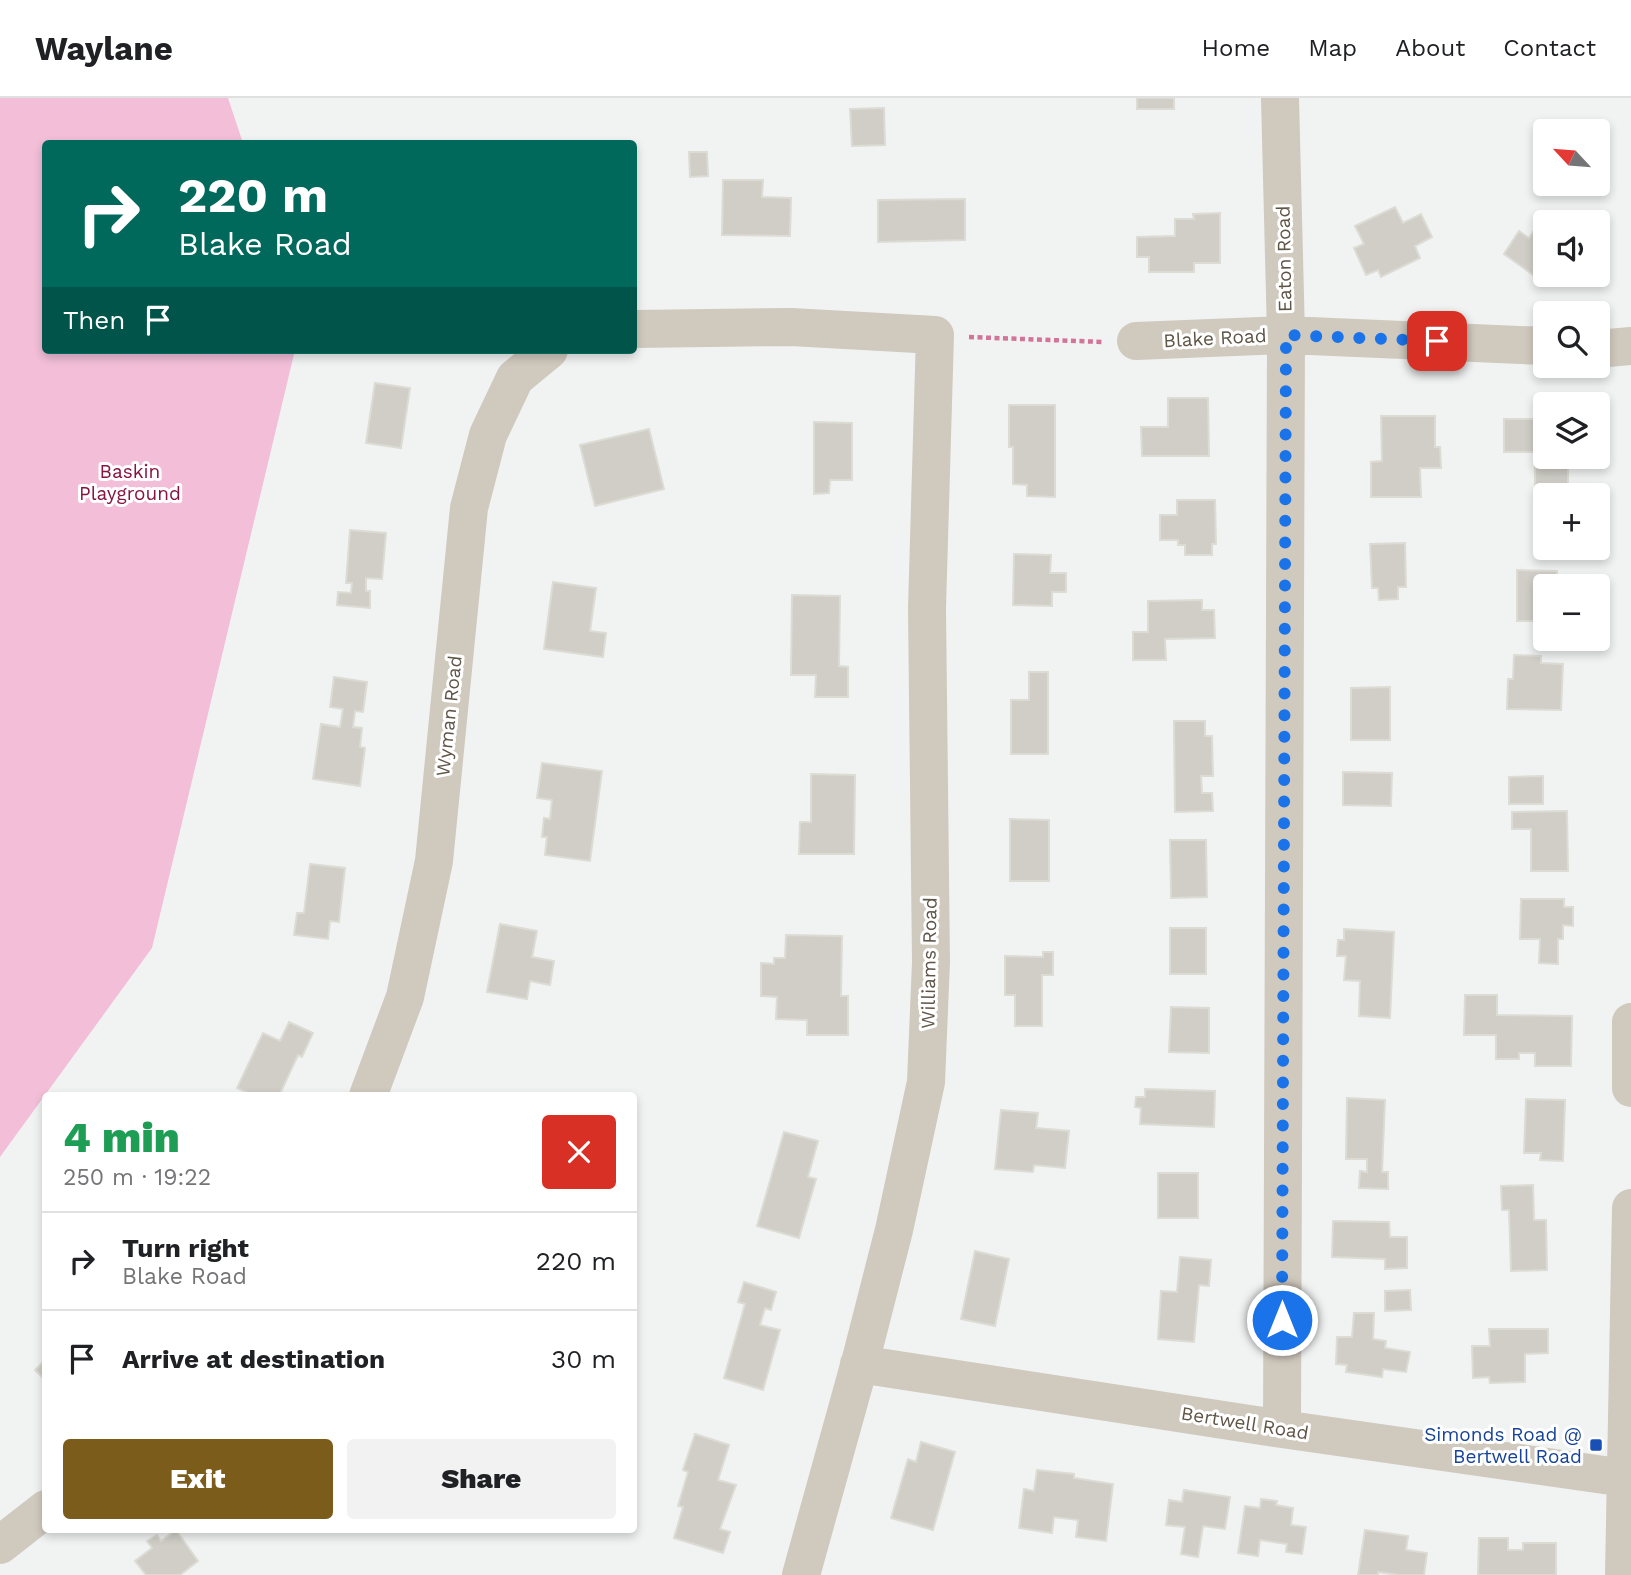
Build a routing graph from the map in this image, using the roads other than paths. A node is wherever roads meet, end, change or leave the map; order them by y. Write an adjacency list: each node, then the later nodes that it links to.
1 (1280, 98): 3 (street, Eaton Road)
2 (637, 329): 13 (street, Williams Road)
3 (1286, 335): 4 (street, Blake Road); 5 (street, Blake Road); 14 (street, Eaton Road)
4 (1136, 341)
5 (1533, 345)
6 (1631, 346): 7 (street)
7 (1610, 347)
8 (543, 354): 11 (street, Wyman Road)
9 (1631, 1022): 10 (street)
10 (1631, 1088)
11 (369, 1092)
12 (1631, 1208): 15 (street)
13 (859, 1364): 14 (street, Bertwell Road); 18 (street, Williams Road)
14 (1282, 1429): 15 (street, Bertwell Road)
15 (1628, 1477): 19 (street)
16 (42, 1512): 17 (street)
17 (0, 1545)
18 (801, 1575)
19 (1624, 1575)

